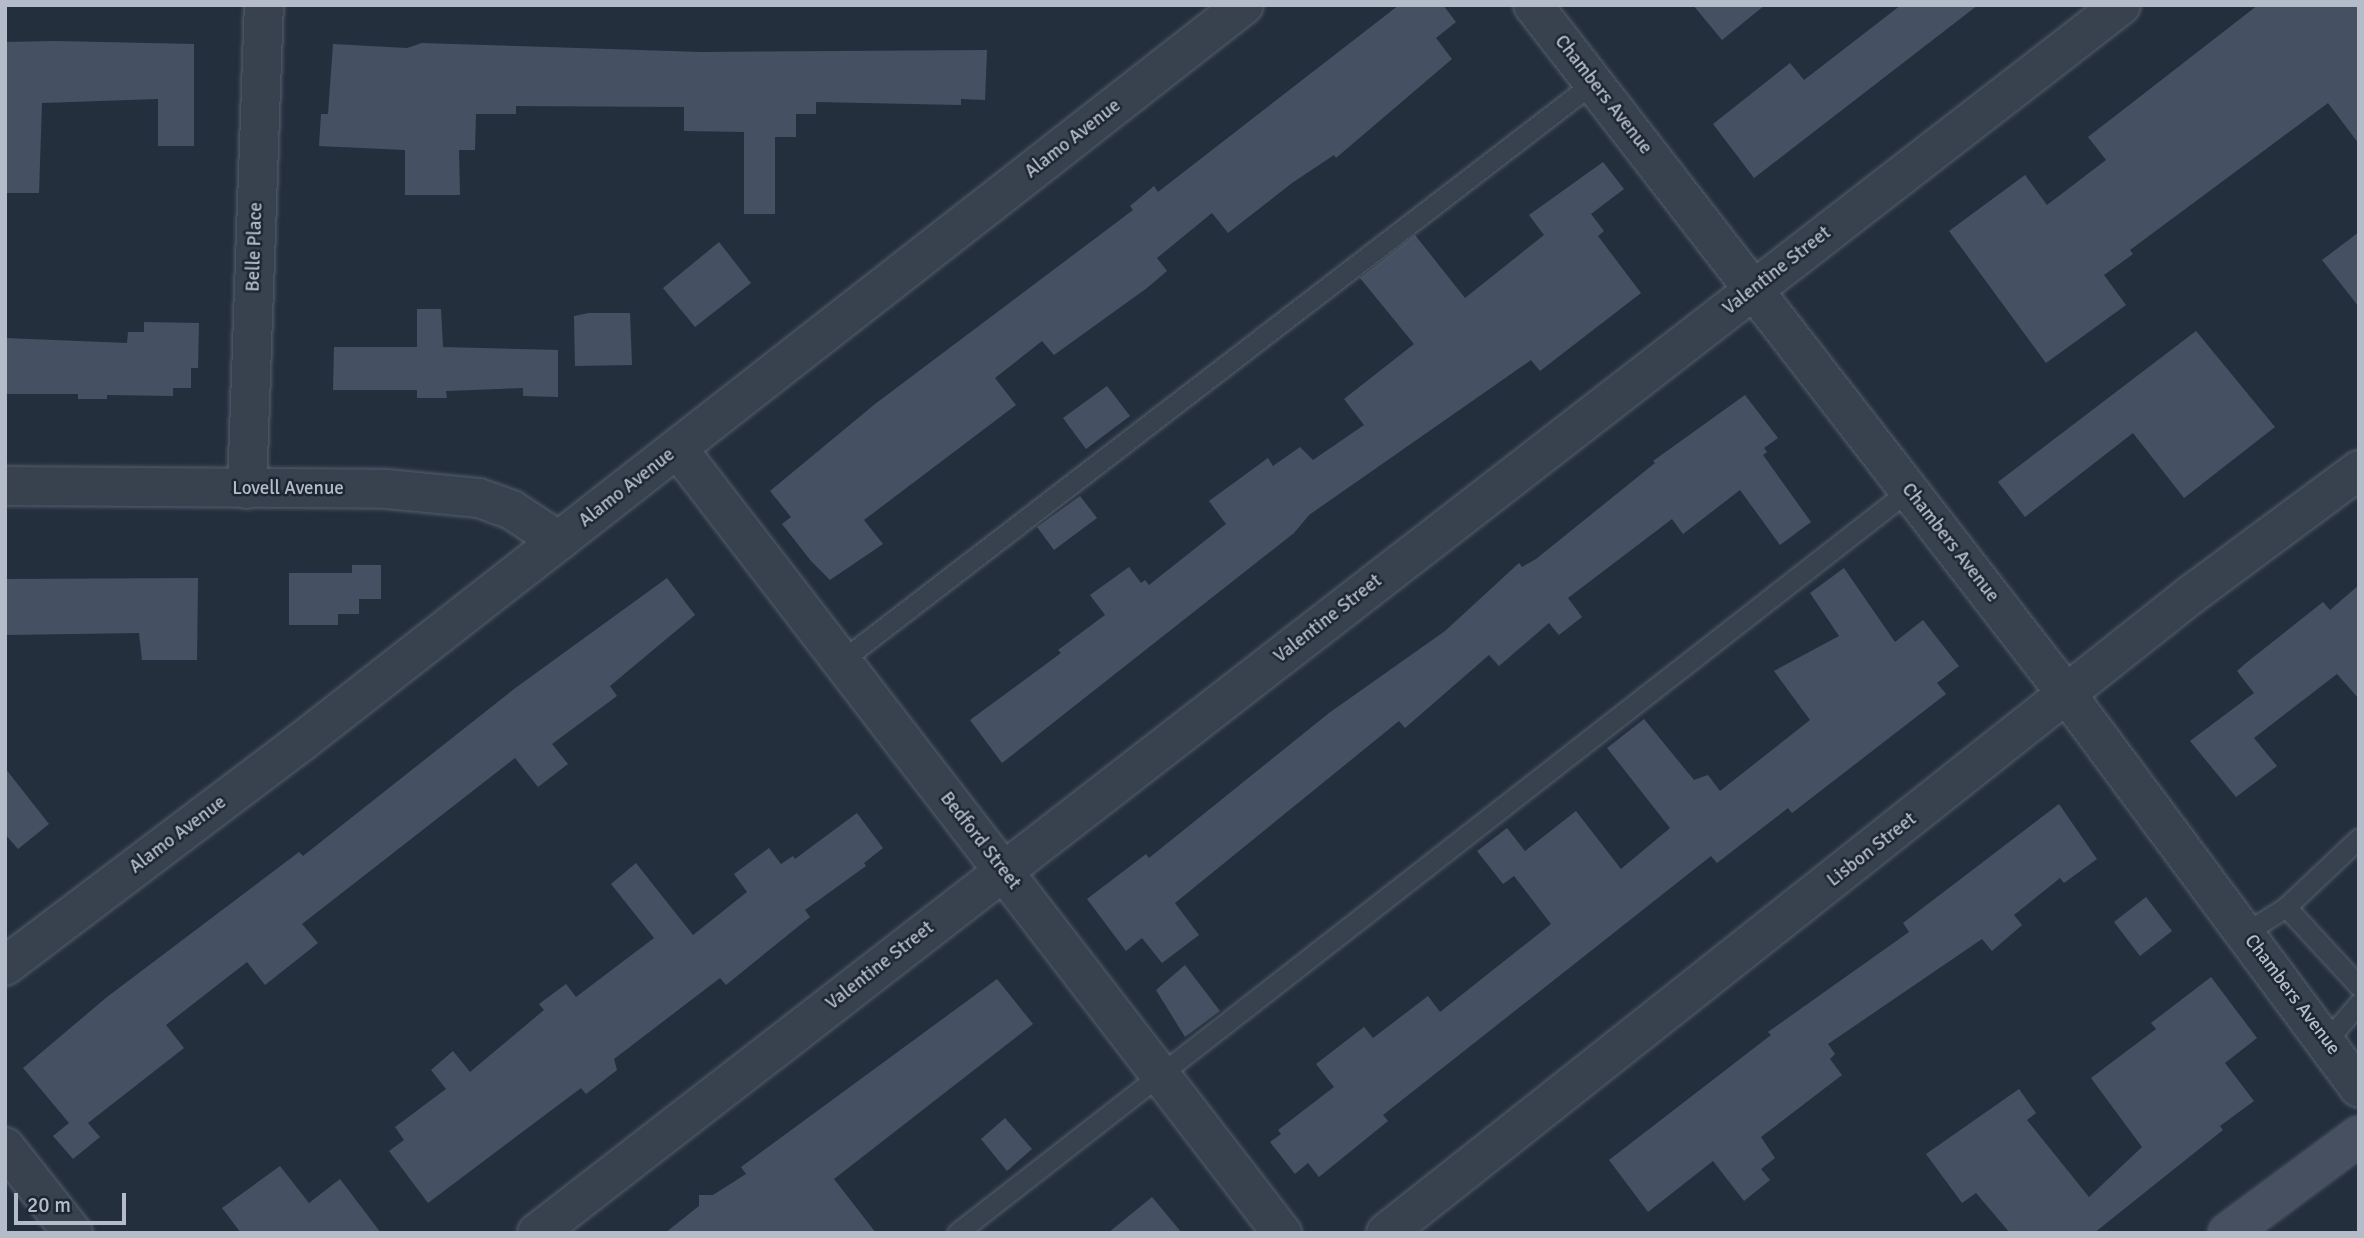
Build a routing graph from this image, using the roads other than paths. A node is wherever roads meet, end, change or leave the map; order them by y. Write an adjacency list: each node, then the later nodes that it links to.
1 (264, 5): 10 (street, Belle Place)
2 (1533, 5): 5 (street, Chambers Avenue)
3 (2121, 5): 6 (street, Valentine Street)
4 (1235, 7): 7 (street, Alamo Avenue)
5 (1593, 83): 6 (street, Chambers Avenue); 13 (lane)
6 (1753, 290): 11 (street, Chambers Avenue); 16 (street, Valentine Street)
7 (678, 449): 12 (street, Alamo Avenue); 13 (street, Bedford Street)
8 (2359, 470): 14 (street, Lisbon Street)
9 (5, 486): 10 (street, Lovell Avenue)
10 (247, 489): 12 (street, Lovell Avenue)
11 (1909, 490): 14 (street, Chambers Avenue); 23 (lane)
12 (559, 541): 19 (street, Alamo Avenue)
13 (841, 661): 16 (street, Bedford Street)
14 (2068, 696): 18 (street, Chambers Avenue); 31 (street, Lisbon Street)
15 (2359, 838): 17 (lane)
16 (1003, 871): 23 (street, Bedford Street); 28 (street, Valentine Street)
17 (2286, 907): 18 (lane); 20 (lane)
18 (2245, 933): 22 (street, Chambers Avenue)
19 (5, 965)
20 (2359, 986)
21 (2359, 1003): 22 (lane)
22 (2327, 1040): 24 (street, Chambers Avenue)
23 (1162, 1077): 29 (lane); 30 (street, Bedford Street)
24 (2359, 1088)
25 (2359, 1136): 32 (main road)
26 (5, 1147): 27 (street)
27 (73, 1233)
28 (537, 1233)
29 (957, 1233)
30 (1282, 1233)
31 (1386, 1233)
32 (2228, 1233)

